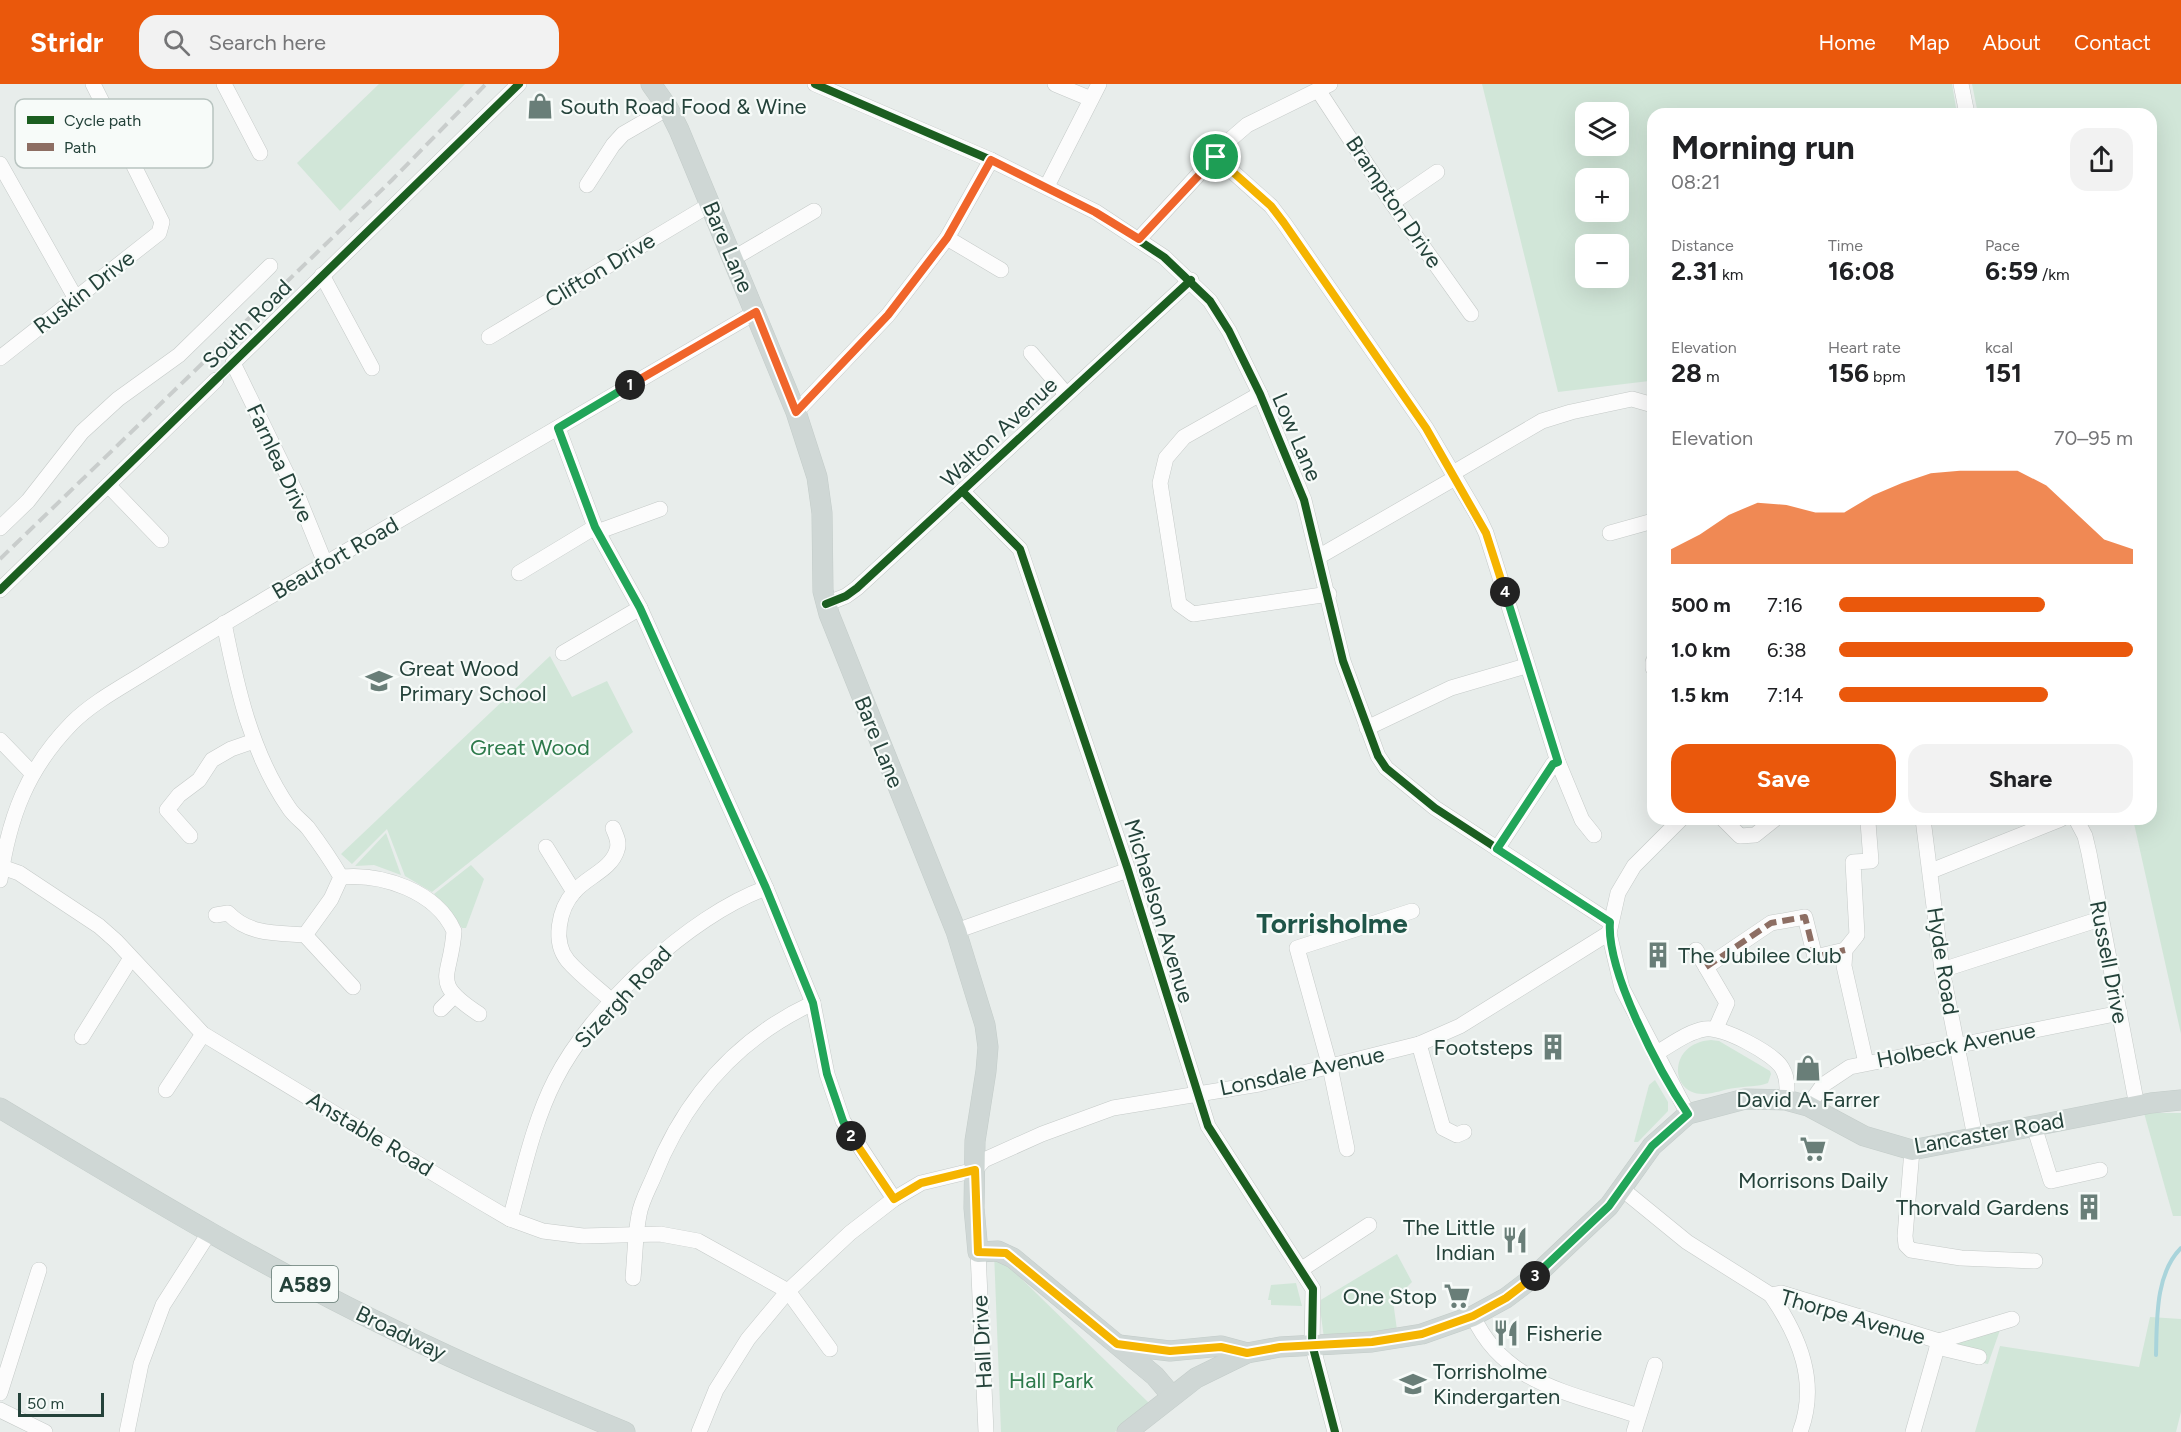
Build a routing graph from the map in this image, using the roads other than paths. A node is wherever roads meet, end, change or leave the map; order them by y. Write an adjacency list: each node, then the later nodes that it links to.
1 (93, 84): 10 (street, Ruskin Drive)
2 (224, 84): 14 (street)
3 (519, 84): 30 (street, South Road)
4 (651, 84): 12 (main road, Bare Lane)
5 (815, 84): 16 (street, Low Lane)
6 (1055, 84): 11 (street)
7 (1099, 84): 11 (street)
8 (1961, 84): 13 (street)
9 (1324, 87): 15 (street); 22 (street, Brampton Drive)
10 (100, 99)
11 (1091, 99): 21 (street)
12 (668, 108): 20 (street); 23 (main road, Bare Lane)
13 (1966, 108)
14 (260, 153)
15 (1216, 157): 26 (street); 46 (street)
16 (991, 160): 21 (street, Low Lane); 25 (street)
17 (0, 164): 32 (street)
18 (135, 168): 32 (street, Ruskin Drive)
19 (1437, 172): 22 (street)
20 (587, 185)
21 (1047, 186): 26 (street, Low Lane)
22 (1392, 203): 34 (street, Brampton Drive)
23 (711, 204): 27 (main road, Bare Lane); 35 (street, Clifton Drive)
24 (814, 211): 27 (street)
25 (947, 238): 29 (street); 44 (street)
26 (1139, 239): 31 (street, Low Lane)
27 (734, 258): 33 (main road, Bare Lane)
28 (270, 266): 51 (street)
29 (1001, 270)
30 (322, 275): 38 (street, South Road); 39 (street)
31 (1191, 280): 41 (street, Walton Avenue); 42 (street, Low Lane)
32 (75, 297): 37 (street, Ruskin Drive)
33 (756, 312): 44 (main road, Bare Lane); 45 (street, Beaufort Road)
34 (1471, 314)
35 (489, 337)
36 (1030, 353): 41 (street)
37 (0, 358)
38 (233, 363): 56 (street, Farnlea Drive)
39 (372, 368)
40 (216, 380): 47 (street, South Road)
41 (1066, 394): 48 (street, Walton Avenue)
42 (1260, 394): 55 (street, Low Lane); 59 (street)
43 (1647, 403): 46 (street)
44 (796, 412): 60 (main road, Bare Lane)
45 (558, 428): 52 (street); 56 (street, Beaufort Road)
46 (1454, 475): 55 (street); 64 (street)
47 (108, 485): 54 (street); 58 (street, South Road)
48 (962, 491): 60 (street, Walton Avenue); 83 (street, Michaelson Avenue)
49 (660, 509): 52 (street)
50 (1647, 523): 53 (street)
51 (0, 528)
52 (596, 530): 57 (street); 61 (street)
53 (1610, 533)
54 (161, 540)
55 (1320, 556): 59 (street, Low Lane)
56 (325, 563): 62 (street, Beaufort Road)
57 (519, 573)
58 (0, 590)
59 (1329, 594): 65 (street, Low Lane)
60 (826, 604): 92 (main road, Bare Lane)
61 (640, 608): 63 (street); 86 (street)
62 (224, 623): 67 (street); 69 (street, Beaufort Road)
63 (563, 653)
64 (1526, 666): 65 (street); 68 (street)
65 (1366, 728): 81 (street, Low Lane)
66 (0, 740): 69 (street)
67 (254, 741): 79 (street); 85 (street)
68 (1558, 762): 78 (street); 81 (street)
69 (32, 773): 82 (street, Beaufort Road)
70 (1675, 825): 91 (street)
71 (1729, 825): 72 (street)
72 (1768, 825)
73 (1868, 825): 96 (street)
74 (1924, 825): 84 (street, Hyde Road)
75 (2046, 825): 84 (street)
76 (2079, 825): 90 (street, Russell Drive)
77 (613, 828): 87 (street)
78 (1594, 835)
79 (190, 836)
80 (546, 847): 87 (street)
81 (1497, 849): 91 (street, Low Lane)
82 (1, 863): 95 (street, Anstable Road)
83 (1128, 870): 92 (street); 115 (street, Michaelson Avenue)
84 (1931, 871): 98 (street, Hyde Road)
85 (341, 877): 93 (street); 100 (street)
86 (766, 888): 101 (street, Sizergh Road); 102 (street)
87 (574, 892): 101 (street)
88 (225, 910): 93 (street)
89 (1412, 911): 113 (street)
90 (2100, 919): 98 (street); 104 (street, Russell Drive)
91 (1610, 928): 109 (street, Lonsdale Avenue); 111 (street)
92 (956, 931): 127 (main road, Bare Lane)
93 (305, 935): 99 (street)
94 (1696, 950): 97 (street)
95 (131, 958): 107 (street, Anstable Road); 108 (street)
96 (1844, 958): 97 (street); 112 (street)
97 (1706, 967): 106 (street)
98 (1942, 970): 110 (street, Hyde Road)
99 (353, 987)
100 (453, 997): 103 (street); 105 (street)
101 (613, 1002): 131 (street, Sizergh Road)
102 (813, 1003): 130 (street); 134 (street)
103 (441, 1009)
104 (2120, 1013): 110 (street, Holbeck Avenue); 119 (street, Russell Drive)
105 (479, 1014)
106 (1716, 1028): 111 (street); 116 (street)
107 (203, 1034): 114 (street); 131 (street, Anstable Road)
108 (81, 1037)
109 (1419, 1044): 113 (street, Lonsdale Avenue); 123 (street)
110 (1957, 1045): 112 (street, Holbeck Avenue); 124 (street, Hyde Road)
111 (1655, 1054): 121 (street)
112 (1866, 1063): 118 (street, Holbeck Avenue)
113 (1330, 1067): 115 (street, Lonsdale Avenue); 125 (street)
114 (166, 1090)
115 (1196, 1094): 127 (street, Lonsdale Avenue); 137 (street, Michaelson Avenue)
116 (1786, 1100): 118 (main road, Lancaster Road); 121 (main road, Lancaster Road)
117 (2181, 1100): 119 (main road, Lancaster Road)
118 (1808, 1106): 126 (main road, Lancaster Road)
119 (2137, 1106): 122 (main road, Lancaster Road)
120 (0, 1108): 133 (main road, Broadway / A589)
121 (1688, 1114): 129 (main road, Lancaster Road)
122 (2034, 1126): 124 (main road, Lancaster Road); 128 (street)
123 (1464, 1132)
124 (1975, 1137): 126 (main road, Lancaster Road)
125 (1347, 1149)
126 (1912, 1150): 136 (street)
127 (975, 1170): 130 (street); 135 (main road, Bare Lane)
128 (2100, 1170)
129 (1622, 1189): 141 (street, Thorpe Avenue); 142 (main road, Lancaster Road)
130 (894, 1199): 140 (street)
131 (510, 1219): 134 (street, Anstable Road)
132 (1369, 1225): 137 (street)
133 (209, 1233): 156 (street); 157 (main road, Broadway / A589)
134 (638, 1233): 139 (street); 140 (street, Anstable Road)
135 (978, 1252): 144 (main road); 159 (street, Hall Drive)
136 (2034, 1261)
137 (1302, 1269): 145 (street, Michaelson Avenue)
138 (39, 1270): 151 (street)
139 (633, 1278)
140 (788, 1291): 147 (street); 158 (street)
141 (1771, 1295): 146 (street, Thorpe Avenue); 163 (street)
142 (1473, 1316): 145 (main road, Lancaster Road); 154 (street)
143 (2012, 1319): 146 (street)
144 (1117, 1344): 148 (main road); 152 (main road)
145 (1312, 1344): 148 (main road, Lancaster Road); 161 (street, Michaelson Avenue)
146 (1938, 1344): 149 (street, Thorpe Avenue); 164 (street)
147 (830, 1349)
148 (1247, 1353): 152 (main road, Lancaster Road)
149 (1979, 1358)
150 (1655, 1365): 154 (street)
151 (0, 1393)
152 (1172, 1396): 160 (main road, Lancaster Road)
153 (0, 1410): 155 (street)
154 (1638, 1416): 162 (street)
155 (45, 1432)
156 (127, 1432)
157 (625, 1432)
158 (699, 1432)
159 (986, 1432)
160 (1127, 1432)
161 (1335, 1432)
162 (1634, 1432)
163 (1800, 1432)
164 (1912, 1432)

